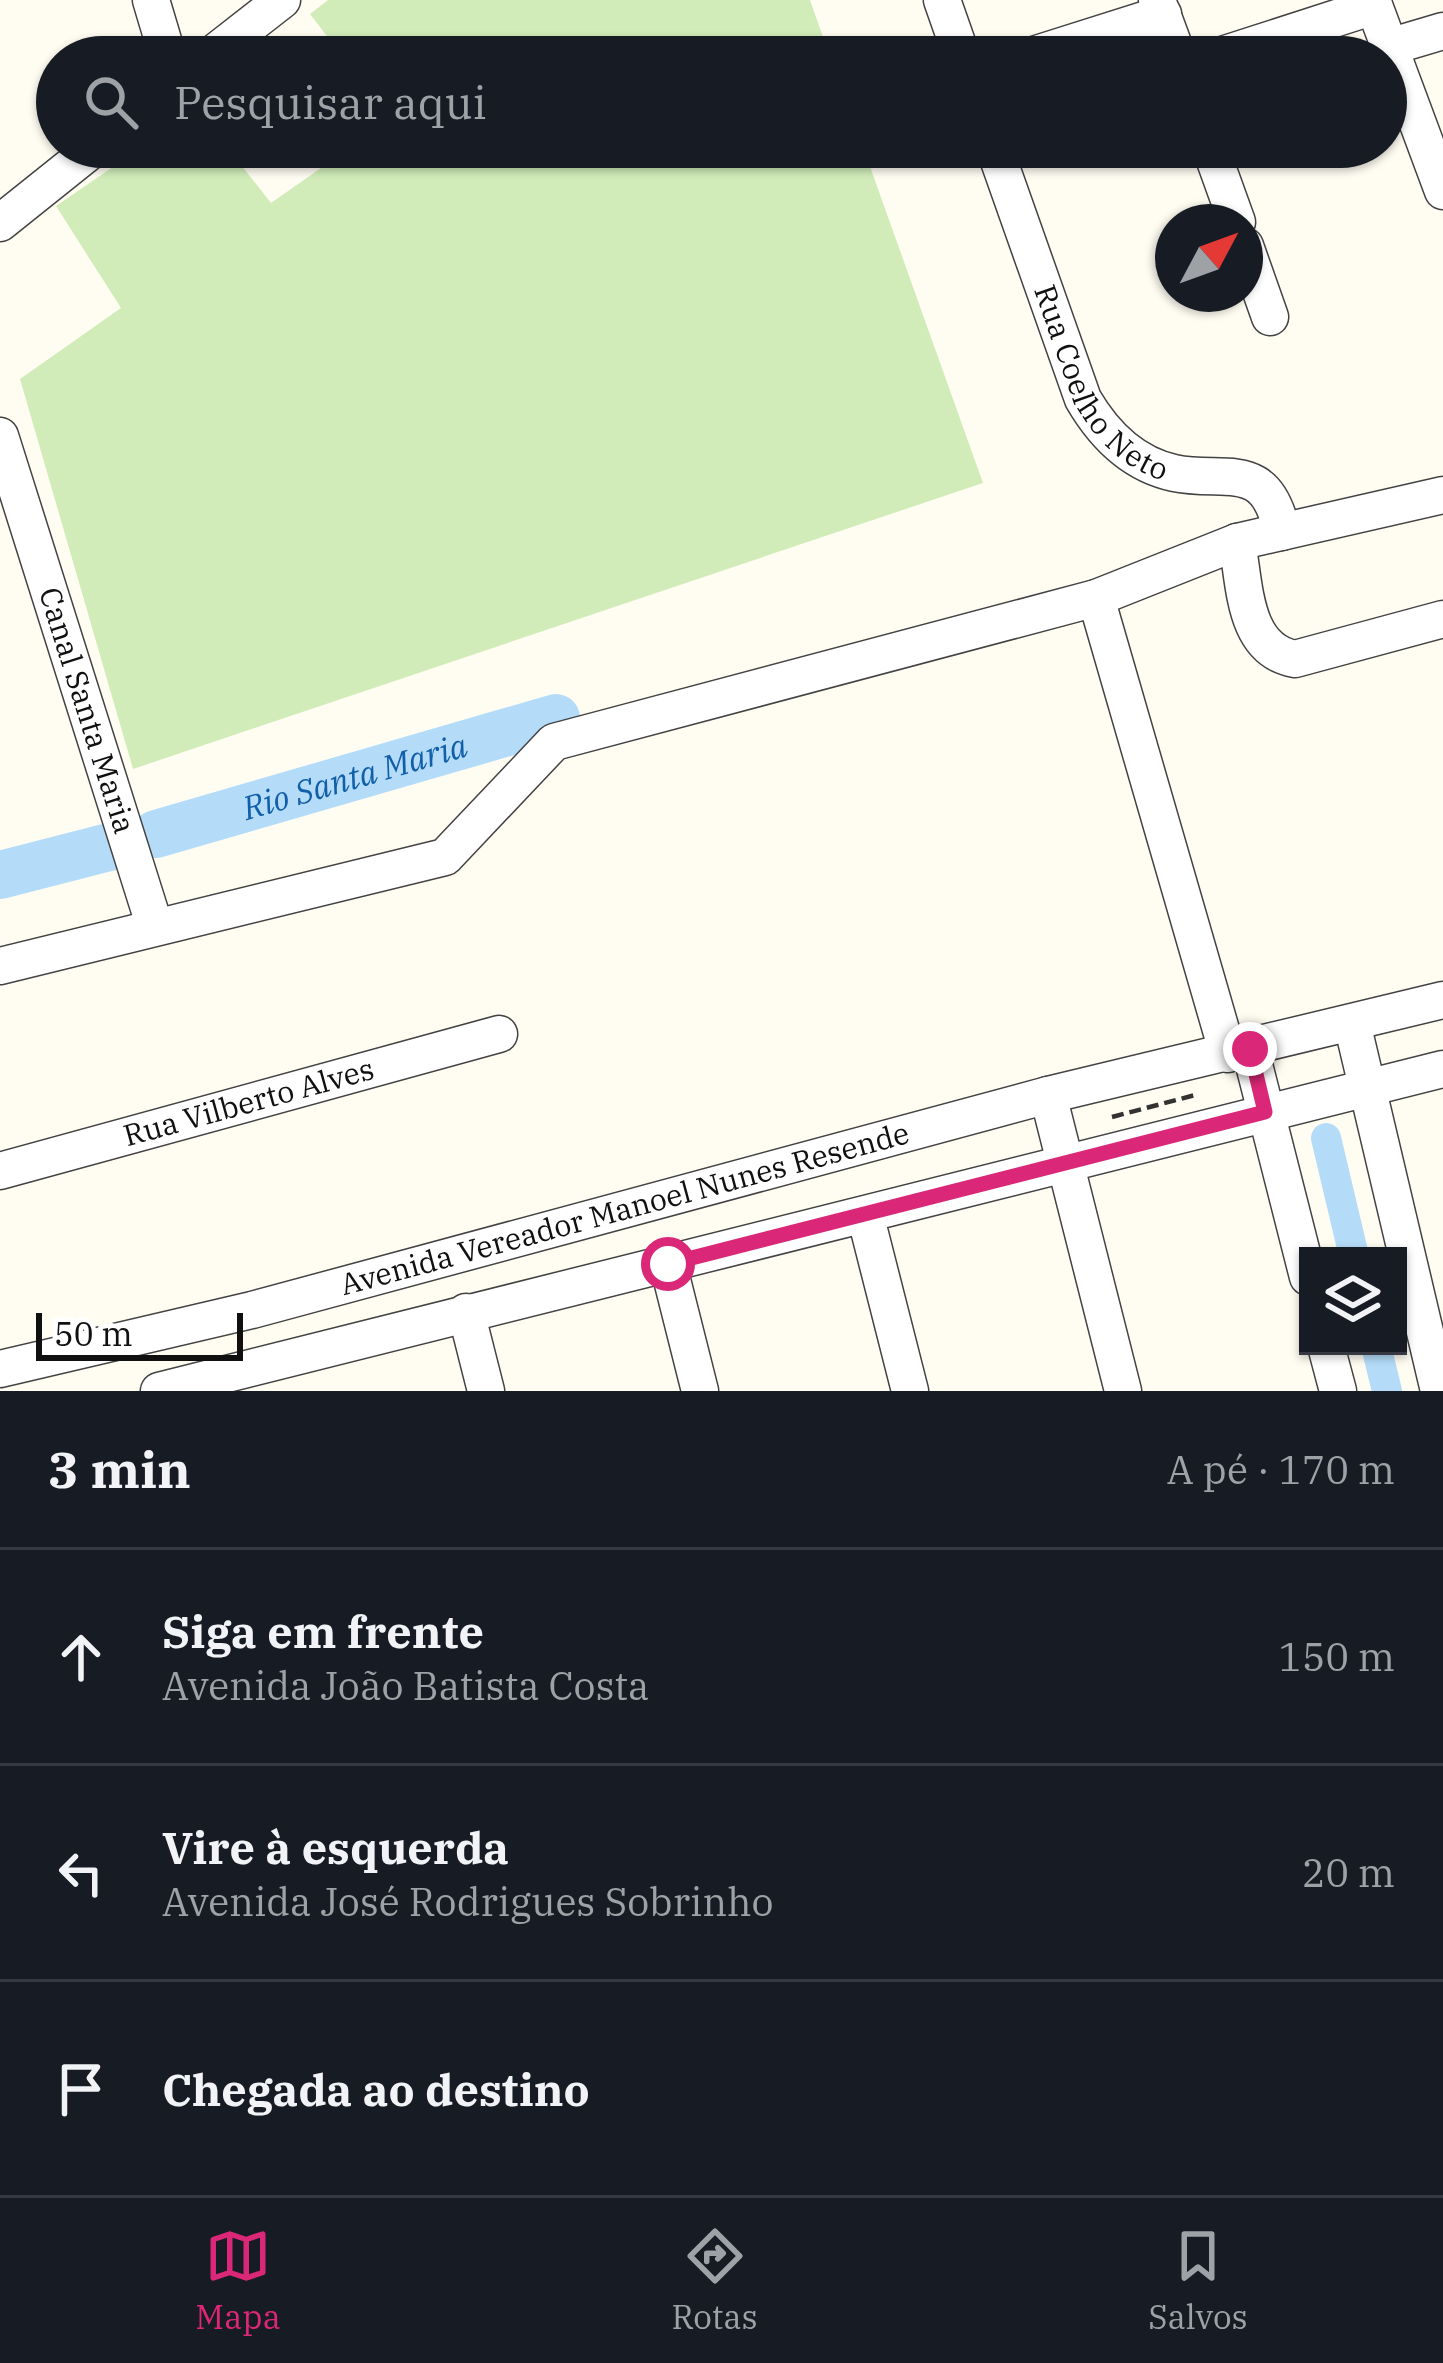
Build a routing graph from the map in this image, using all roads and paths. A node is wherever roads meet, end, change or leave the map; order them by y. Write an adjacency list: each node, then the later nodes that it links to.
1 (151, 0): 7 (street)
2 (282, 0): 8 (street)
3 (942, 0): 9 (street)
4 (1373, 3): 12 (street); 13 (street)
5 (1160, 7): 10 (street); 11 (street)
6 (1443, 31): 14 (street)
7 (162, 36)
8 (236, 36)
9 (955, 36)
10 (1083, 36)
11 (1170, 36)
12 (1277, 36)
13 (1385, 36)
14 (1407, 42)
15 (1407, 95): 19 (street)
16 (69, 168): 21 (street)
17 (1001, 168): 27 (street, Rua Coelho Neto)
18 (1218, 168): 20 (street)
19 (1443, 191)
20 (1231, 204)
21 (0, 223)
22 (1263, 297): 23 (street)
23 (1270, 317)
24 (0, 436): 26 (street, Canal Santa Maria)
25 (1443, 495): 27 (street)
26 (10, 506): 31 (street, Canal Santa Maria)
27 (1282, 532): 28 (street)
28 (1237, 542): 29 (street); 30 (street)
29 (1096, 598): 31 (street); 36 (street)
30 (1443, 619)
31 (154, 924): 32 (street)
32 (0, 966)
33 (1443, 1000): 34 (street, Avenida Vereador Manoel Nunes Resende)
34 (1352, 1023): 36 (street, Avenida Vereador Manoel Nunes Resende); 38 (street)
35 (499, 1034): 42 (street, Rua Vilberto Alves)
36 (1239, 1052): 39 (street, Avenida Vereador Manoel Nunes Resende); 40 (street)
37 (1443, 1069): 38 (street)
38 (1368, 1089): 40 (street); 57 (street)
39 (1048, 1095): 41 (street); 46 (street, Avenida Vereador Manoel Nunes Resende)
40 (1265, 1112): 41 (street); 44 (street)
41 (1065, 1164): 43 (street); 55 (street)
42 (0, 1171)
43 (866, 1218): 45 (street); 54 (street)
44 (1300, 1247)
45 (668, 1264): 47 (street); 53 (street)
46 (252, 1310): 49 (street, Avenida Vereador Manoel Nunes Resende); 50 (street)
47 (466, 1312): 50 (street); 52 (street)
48 (1328, 1355): 56 (street)
49 (0, 1369)
50 (272, 1377): 51 (street)
51 (159, 1391)
52 (486, 1391)
53 (700, 1391)
54 (910, 1391)
55 (1123, 1391)
56 (1338, 1391)
57 (1439, 1391)

